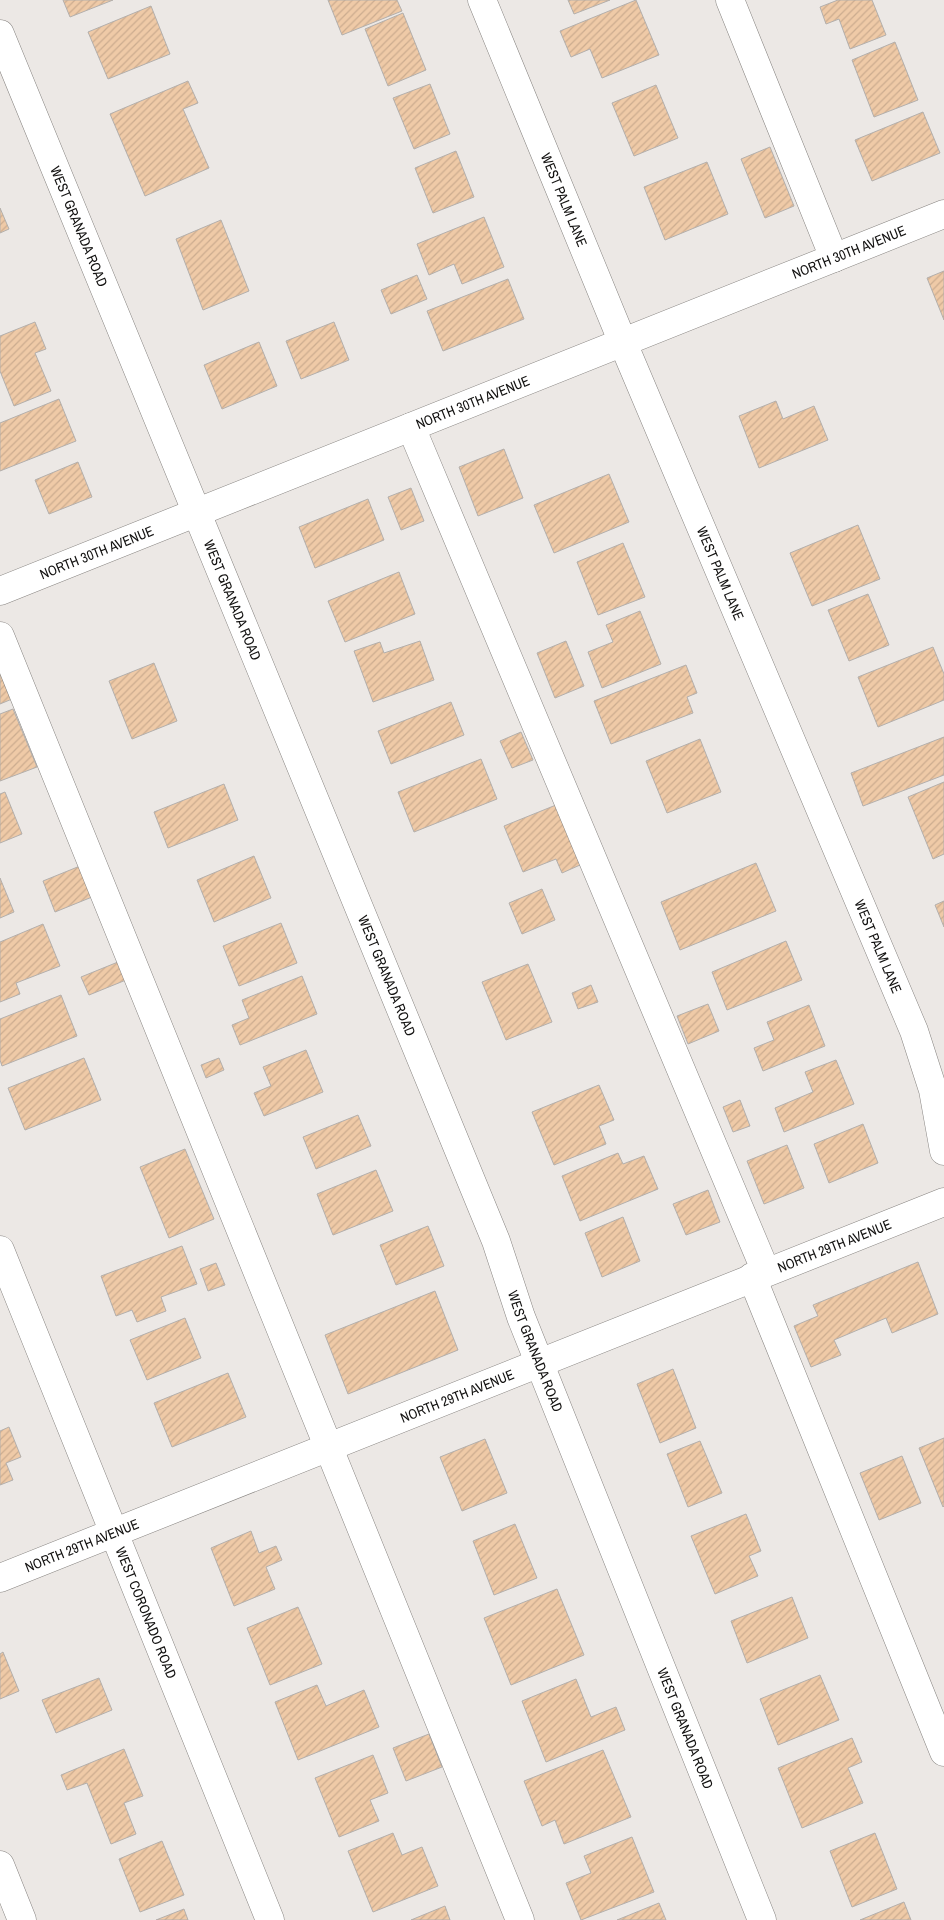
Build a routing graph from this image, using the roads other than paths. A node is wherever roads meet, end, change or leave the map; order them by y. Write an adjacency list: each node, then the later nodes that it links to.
1 (482, 0): 6 (street, WEST PALM LANE)
2 (730, 0): 5 (street)
3 (0, 34): 8 (street, WEST GRANADA ROAD)
4 (944, 214): 5 (street, NORTH 30TH AVENUE)
5 (834, 258): 6 (street, NORTH 30TH AVENUE)
6 (623, 343): 7 (street, NORTH 30TH AVENUE); 11 (street, WEST PALM LANE)
7 (411, 427): 8 (street, NORTH 30TH AVENUE); 14 (street)
8 (196, 512): 9 (street, NORTH 30TH AVENUE); 15 (street, WEST GRANADA ROAD)
9 (0, 591)
10 (0, 636): 16 (street)
11 (944, 1151)
12 (944, 1202): 14 (street, NORTH 29TH AVENUE)
13 (0, 1250): 17 (street, WEST CORONADO ROAD)
14 (759, 1274): 15 (street, NORTH 29TH AVENUE); 19 (street)
15 (540, 1363): 16 (street, NORTH 29TH AVENUE); 24 (street, WEST GRANADA ROAD)
16 (330, 1447): 17 (street, NORTH 29TH AVENUE); 23 (street)
17 (114, 1533): 18 (street, NORTH 29TH AVENUE); 22 (street, WEST CORONADO ROAD)
18 (0, 1578)
19 (944, 1752)
20 (0, 1865): 21 (street)
21 (22, 1920)
22 (270, 1920)
23 (520, 1920)
24 (762, 1920)

